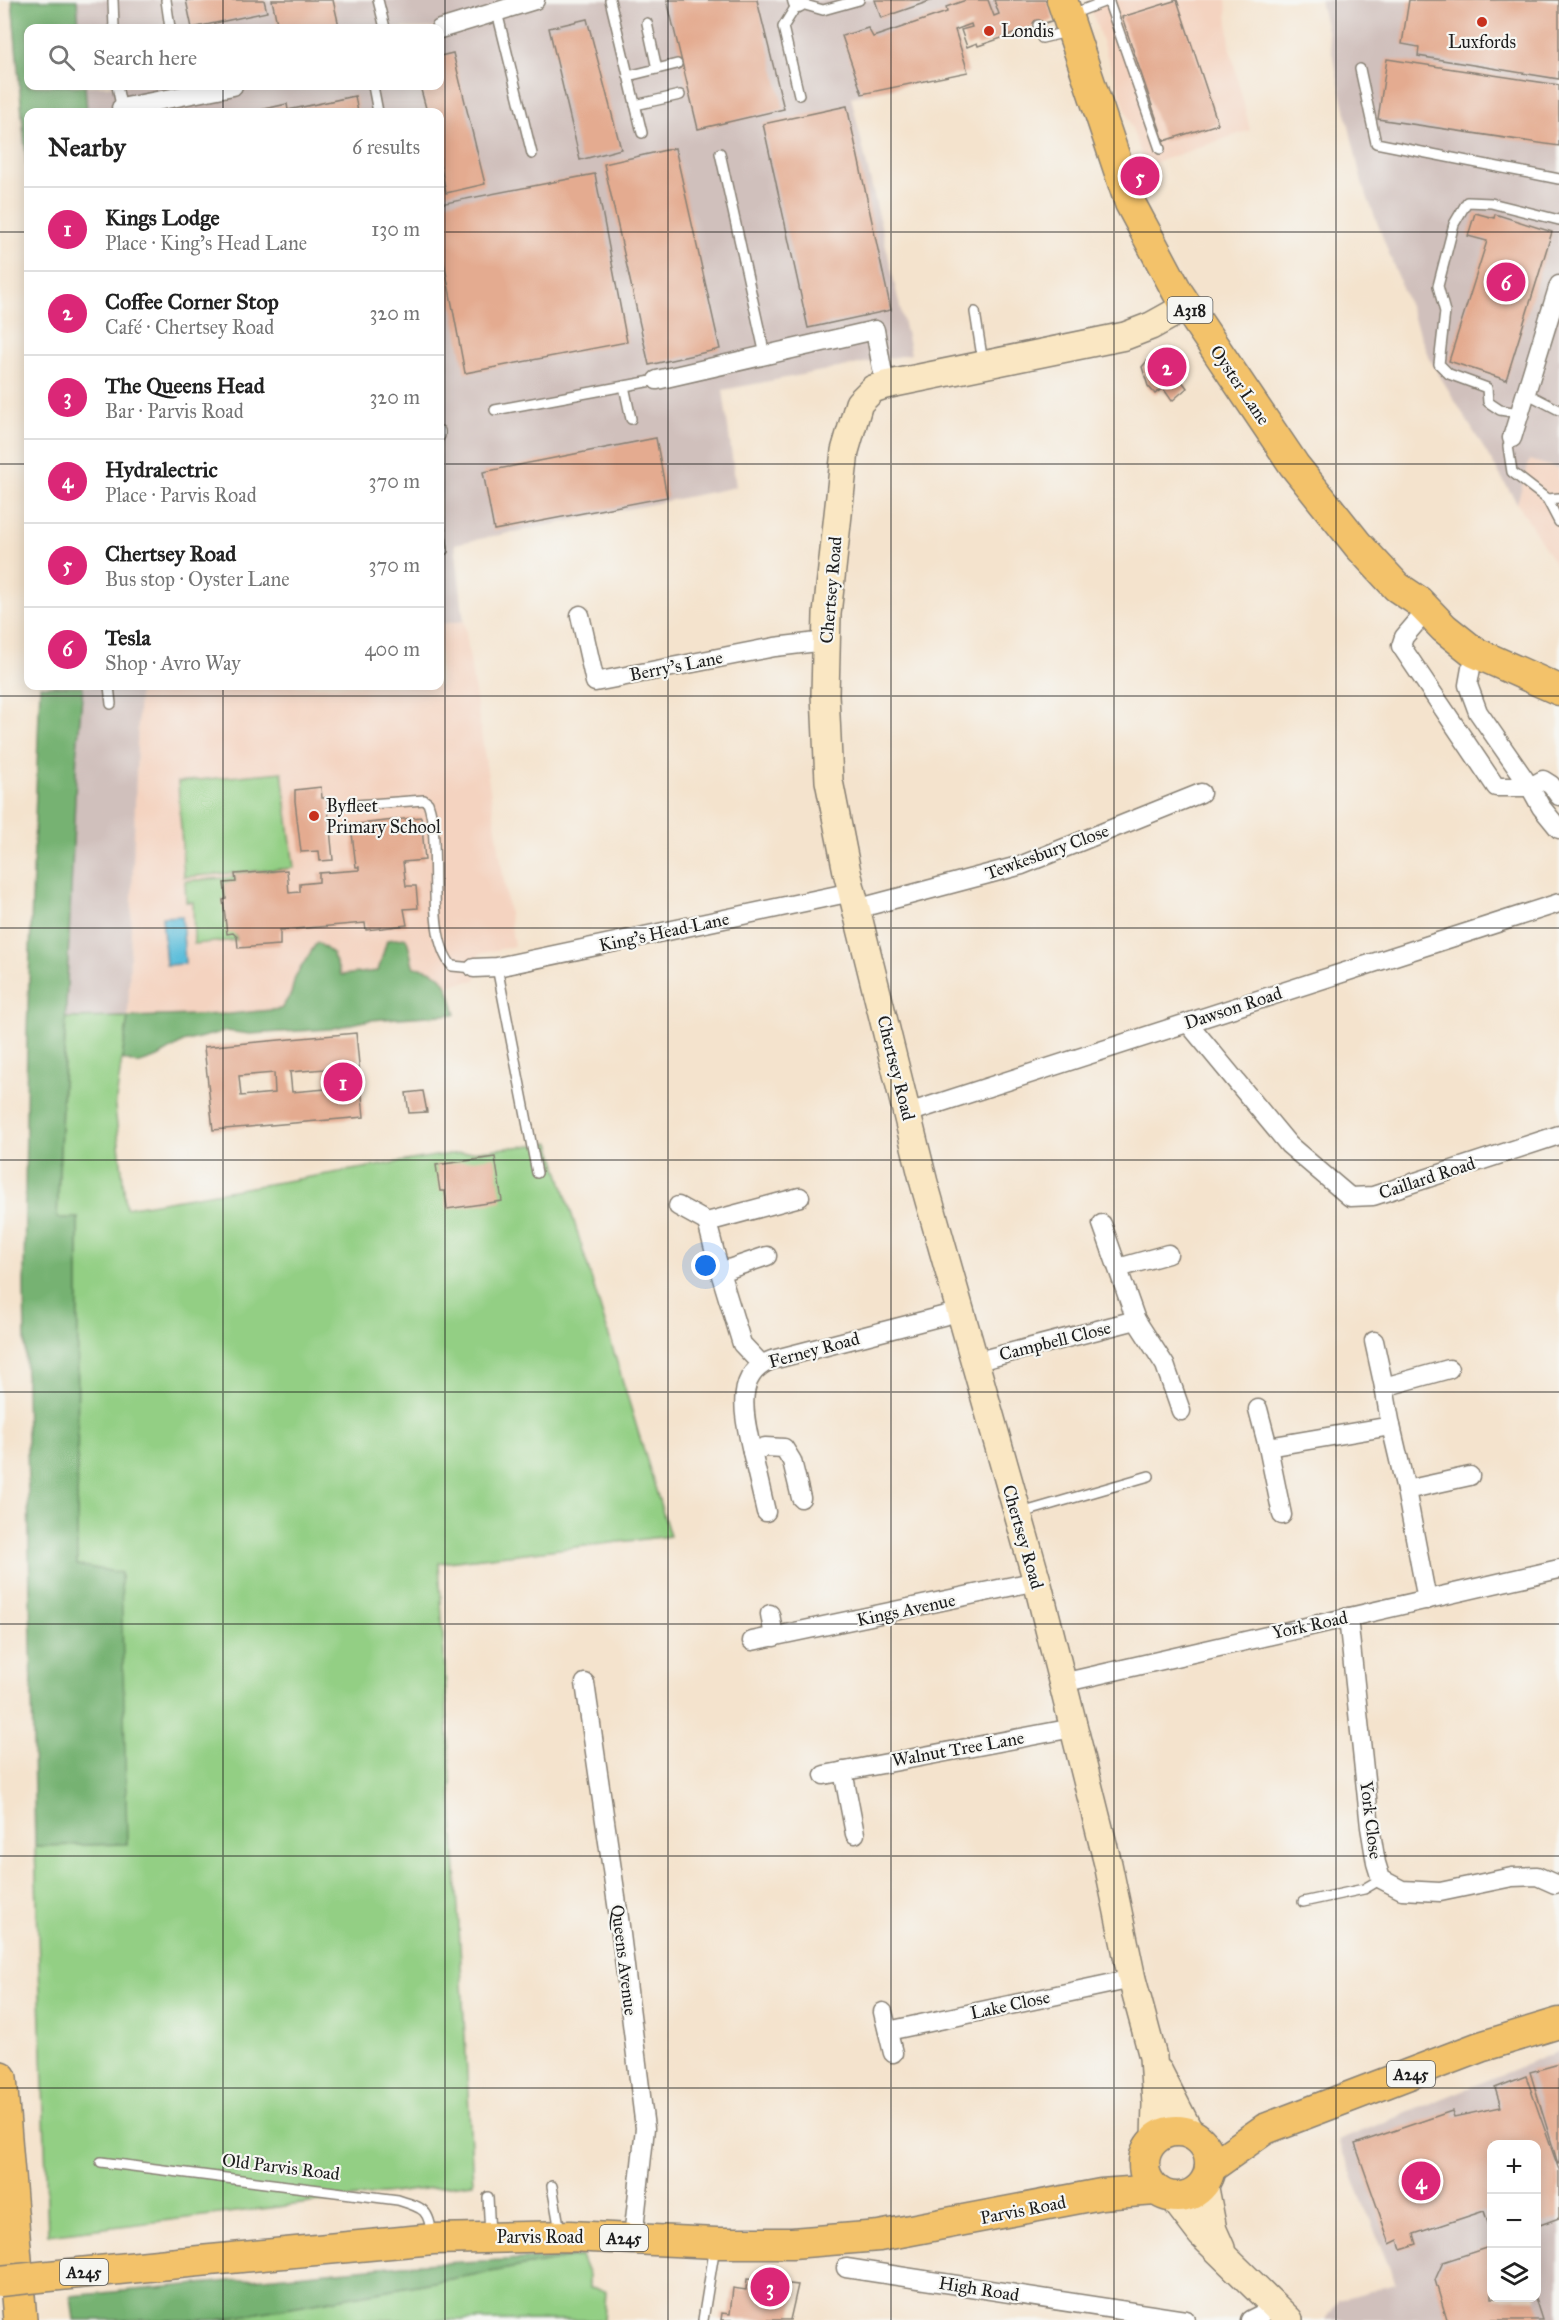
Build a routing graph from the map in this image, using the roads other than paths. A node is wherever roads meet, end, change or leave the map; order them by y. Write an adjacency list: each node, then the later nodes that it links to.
1 (113, 0): 12 (lane)
2 (166, 0): 13 (lane)
3 (378, 0): 14 (lane)
4 (535, 0): 9 (street)
5 (610, 0): 20 (lane)
6 (860, 0): 8 (lane)
7 (1108, 0): 10 (lane); 31 (lane)
8 (797, 2): 25 (lane)
9 (497, 12): 16 (street); 33 (lane)
10 (1067, 15): 15 (lane); 37 (main road, Oyster Lane / A318)
11 (647, 23): 18 (lane)
12 (114, 24)
13 (169, 24)
14 (384, 24)
15 (1038, 25)
16 (444, 28)
17 (677, 64): 18 (lane)
18 (657, 69): 20 (lane)
19 (1360, 69): 34 (lane)
20 (628, 76): 26 (lane)
21 (118, 90): 27 (lane)
22 (214, 90): 28 (street)
23 (374, 90): 29 (lane)
24 (680, 95): 26 (lane)
25 (799, 95)
26 (635, 105): 30 (lane)
27 (122, 108)
28 (131, 108)
29 (377, 108)
30 (642, 133)
31 (1161, 149)
32 (720, 153): 39 (lane)
33 (532, 154)
34 (1559, 179)
35 (1559, 220): 47 (lane)
36 (1559, 285): 44 (street)
37 (1187, 306): 40 (street, Chertsey Road); 54 (main road, Oyster Lane / A318)
38 (975, 312): 40 (lane)
39 (765, 355): 41 (street); 42 (street)
40 (984, 364): 42 (street, Chertsey Road)
41 (657, 380): 43 (lane)
42 (885, 385): 55 (street, Chertsey Road)
43 (624, 386): 45 (lane); 48 (lane)
44 (1526, 393): 46 (lane); 47 (street)
45 (495, 410)
46 (1559, 410)
47 (1519, 413): 49 (street)
48 (631, 419)
49 (1512, 438): 51 (lane)
50 (1559, 498): 51 (lane)
51 (1546, 499): 52 (lane)
52 (1559, 522)
53 (580, 615): 55 (street, Berry's Lane)
54 (1422, 616): 56 (main road, Oyster Lane / A318); 58 (main road, Oyster Lane / A318); 61 (street)
55 (826, 641): 66 (street, Chertsey Road)
56 (1471, 668): 60 (main road, A318); 61 (street)
57 (109, 690): 59 (lane)
58 (1559, 690)
59 (111, 704)
60 (1559, 704)
61 (1530, 787): 63 (street); 65 (street)
62 (1201, 793): 66 (street, Tewkesbury Close)
63 (1559, 796)
64 (356, 805): 69 (lane)
65 (1559, 829)
66 (854, 901): 68 (street, King's Head Lane); 71 (street, Chertsey Road)
67 (1559, 903): 70 (street, Dawson Road)
68 (497, 967): 69 (street, King's Head Lane); 73 (lane)
69 (474, 968)
70 (1188, 1023): 71 (street, Dawson Road); 72 (street, Caillard Road)
71 (908, 1113): 82 (street, Chertsey Road)
72 (1559, 1135)
73 (537, 1173)
74 (800, 1197): 76 (street)
75 (678, 1206): 76 (street)
76 (707, 1222): 81 (street)
77 (1102, 1224): 80 (street, Campbell Close)
78 (1168, 1254): 80 (street)
79 (767, 1257): 81 (street)
80 (1118, 1268): 83 (street, Campbell Close)
81 (720, 1272): 86 (street)
82 (958, 1312): 85 (street, Chertsey Road); 86 (street, Ferney Road)
83 (1136, 1320): 85 (street, Campbell Close); 90 (street, Campbell Close)
84 (1374, 1341): 88 (street)
85 (974, 1362): 99 (street, Chertsey Road)
86 (761, 1364): 93 (street, Ferney Road)
87 (1449, 1369): 88 (street)
88 (1384, 1387): 91 (street)
89 (1258, 1409): 92 (street)
90 (1181, 1410)
91 (1391, 1426): 92 (street); 96 (street)
92 (1268, 1447): 100 (street)
93 (752, 1452): 97 (street); 98 (street, Ferney Road)
94 (1149, 1476): 99 (lane)
95 (1470, 1476): 96 (street)
96 (1406, 1490): 103 (street)
97 (801, 1498)
98 (766, 1512)
99 (1016, 1515): 102 (street, Chertsey Road)
100 (1282, 1515)
101 (1559, 1569): 103 (street, York Road)
102 (1037, 1581): 106 (street, Kings Avenue); 109 (street, Chertsey Road)
103 (1427, 1600): 105 (street, York Road)
104 (770, 1614): 106 (street)
105 (1348, 1617): 109 (street, York Road); 114 (street, York Close)
106 (774, 1637): 107 (street, Kings Avenue)
107 (752, 1641)
108 (585, 1683): 133 (street, Queens Avenue)
109 (1062, 1683): 110 (street, Chertsey Road)
110 (1074, 1728): 111 (street, Walnut Tree Lane); 117 (street, Chertsey Road)
111 (843, 1771): 112 (street, Walnut Tree Lane); 113 (street)
112 (824, 1775)
113 (855, 1834)
114 (1381, 1878): 115 (street, York Close); 116 (lane)
115 (1555, 1884)
116 (1303, 1902)
117 (1132, 1979): 120 (street, Lake Close); 122 (street, Chertsey Road)
118 (883, 2013): 120 (street)
119 (1559, 2023): 125 (main road, A245)
120 (888, 2031): 121 (street)
121 (893, 2053)
122 (1153, 2057): 124 (street, Chertsey Road); 125 (street, Chertsey Road)
123 (0, 2078): 141 (highway)
124 (1149, 2150): 125 (main road); 128 (main road); 130 (main road, Parvis Road / A245)
125 (1201, 2156): 128 (main road); 136 (street)
126 (100, 2162): 134 (lane, Old Parvis Road)
127 (552, 2186): 132 (lane)
128 (1164, 2193): 130 (main road, Parvis Road / A245); 136 (street)
129 (488, 2197): 131 (lane)
130 (1077, 2199): 135 (main road, Parvis Road / A245)
131 (490, 2237): 132 (main road, Parvis Road / A245); 134 (main road, Parvis Road / A245)
132 (560, 2237): 133 (main road, Parvis Road / A245)
133 (633, 2238): 135 (main road, Parvis Road / A245)
134 (433, 2239): 138 (main road, Parvis Road / A245, bridge)
135 (716, 2244): 142 (lane)
136 (1224, 2255): 139 (street)
137 (846, 2268): 140 (street, High Road)
138 (0, 2281)
139 (1280, 2312): 144 (street)
140 (1157, 2318): 143 (street, High Road)
141 (20, 2320)
142 (703, 2320)
143 (1185, 2320)
144 (1250, 2320)

